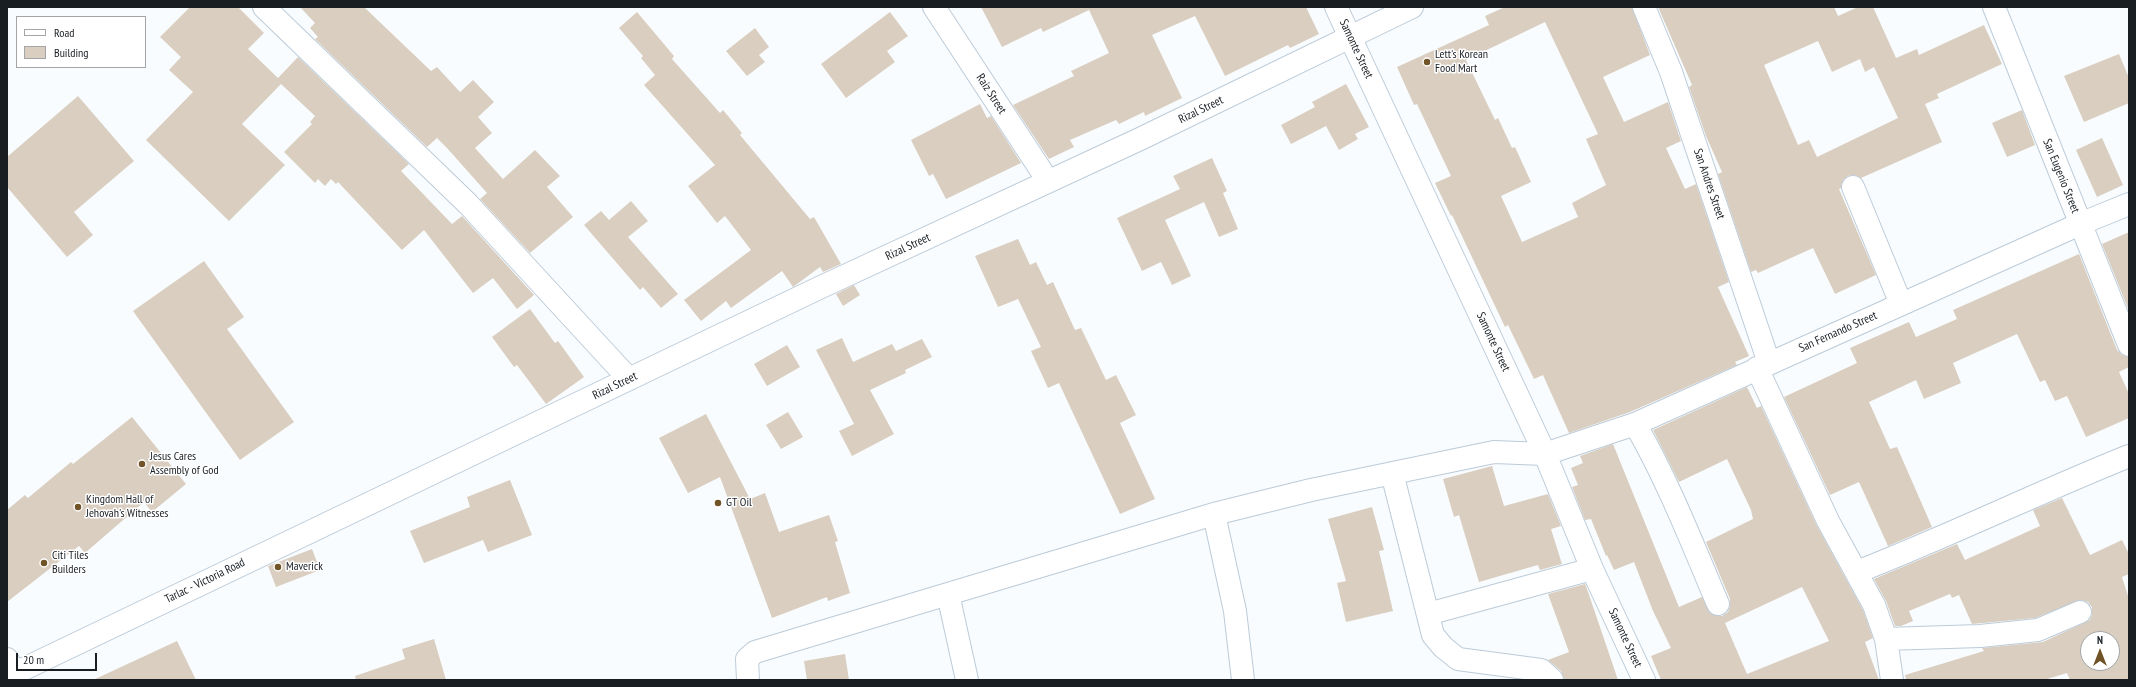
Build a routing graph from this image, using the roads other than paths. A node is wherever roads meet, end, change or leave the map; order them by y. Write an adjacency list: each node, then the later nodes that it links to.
1 (264, 7): 15 (street)
2 (934, 7): 8 (street, Raiz Street)
3 (1336, 7): 7 (street, Samonte Street)
4 (1412, 7): 7 (street, Rizal Street)
5 (1644, 7): 14 (street, San Andres Street)
6 (1994, 7): 11 (street, San Eugenio Street)
7 (1350, 38): 8 (street, Rizal Street); 17 (street, Samonte Street)
8 (1048, 181): 15 (street, Rizal Street)
9 (1853, 187): 12 (street)
10 (2129, 204): 11 (street, San Fernando Street)
11 (2080, 224): 12 (street, San Fernando Street); 13 (street, San Eugenio Street)
12 (1901, 304): 14 (street, San Fernando Street)
13 (2129, 345)
14 (1763, 366): 16 (street, San Fernando Street); 23 (street, San Andres Street)
15 (629, 378): 20 (street, Rizal Street)
16 (1635, 424): 17 (street, San Fernando Street); 25 (street)
17 (1545, 454): 19 (street); 22 (street, Samonte Street)
18 (2129, 456): 23 (street)
19 (1392, 473): 21 (street); 27 (street)
20 (403, 487): 29 (street, Tarlac - Victoria Road)
21 (1214, 514): 24 (street); 32 (street)
22 (1592, 569): 27 (street); 34 (street, Samonte Street)
23 (1857, 572): 28 (street, San Andres Street)
24 (948, 594): 30 (street); 31 (street)
25 (1718, 604)
26 (2080, 612): 28 (street)
27 (1428, 614): 33 (street)
28 (1886, 639): 35 (street, San Andres Street)
29 (10, 669)
30 (748, 680)
31 (967, 680)
32 (1243, 680)
33 (1552, 680)
34 (1644, 680)
35 (1892, 680)

